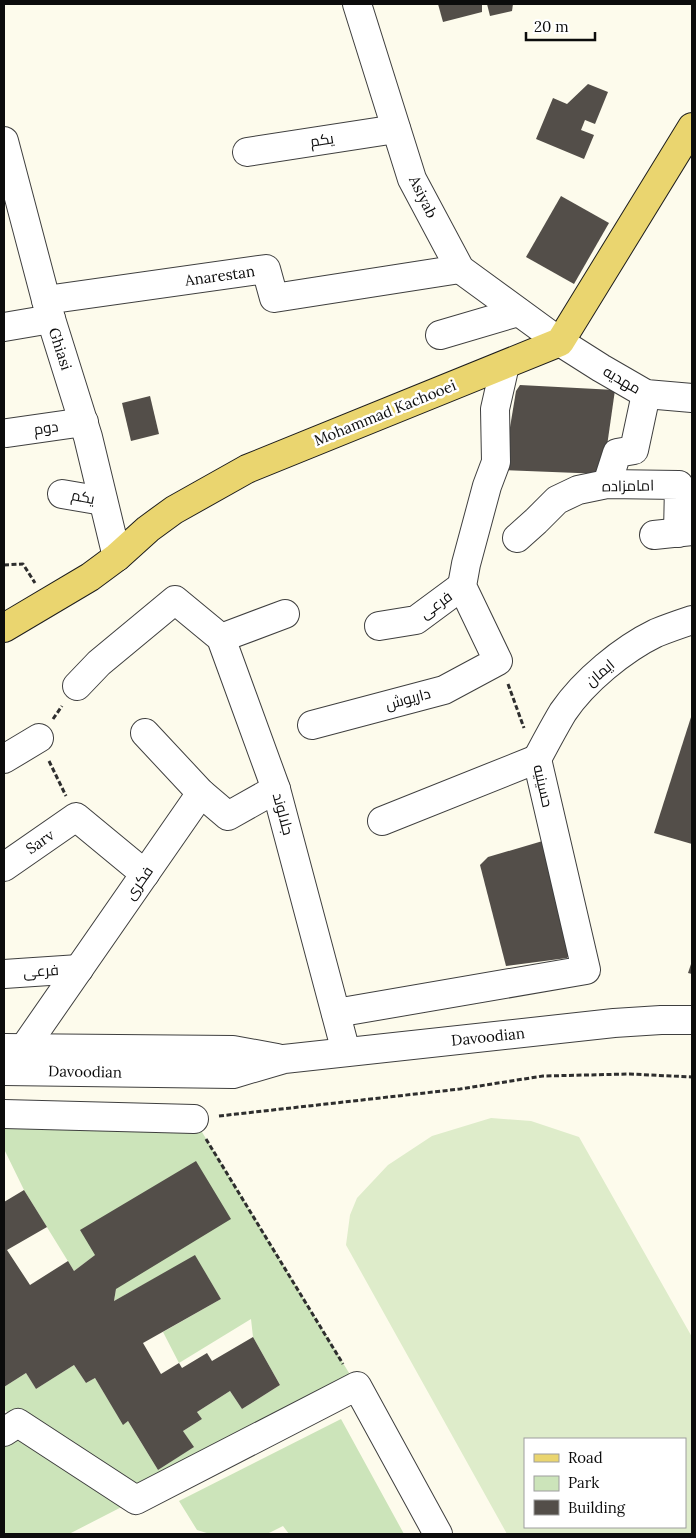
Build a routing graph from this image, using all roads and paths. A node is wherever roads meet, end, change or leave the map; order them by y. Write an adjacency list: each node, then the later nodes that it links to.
1 (357, 4): 3 (street, Asiyab)
2 (692, 128): 11 (main road)
3 (396, 129): 5 (street, یکم); 6 (street, Asiyab)
4 (4, 141): 7 (street, Ghiasi)
5 (248, 152)
6 (460, 269): 7 (street, Anarestan); 8 (street, Asiyab)
7 (48, 310): 9 (street); 15 (street, Ghiasi)
8 (518, 312): 10 (street); 11 (street, Asiyab)
9 (4, 327)
10 (440, 335)
11 (560, 342): 12 (main road, Mohammad Kachooei); 13 (street, مهدیه)
12 (505, 365): 22 (main road, Mohammad Kachooei); 24 (street)
13 (646, 394): 14 (street, مهدیه); 17 (street)
14 (692, 398)
15 (84, 422): 16 (street, دوم); 19 (street, Ghiasi)
16 (7, 433)
17 (607, 484): 20 (street, امامزاده); 21 (street, امامزاده)
18 (62, 494): 19 (street, یکم)
19 (103, 501): 22 (street, Ghiasi)
20 (675, 533)
21 (517, 538)
22 (117, 557): 25 (main road, Mohammad Kachooei)
23 (4, 565): 25 (path)
24 (462, 586): 28 (street, فرعی); 31 (street)
25 (47, 602): 29 (main road, Mohammad Kachooei)
26 (285, 614): 30 (street)
27 (692, 620): 37 (street, ایمان)
28 (379, 626)
29 (4, 628)
30 (221, 638): 32 (street); 38 (street, جلالوند)
31 (498, 660): 33 (street, داریوش); 37 (path, حسینیه)
32 (77, 686): 35 (path)
33 (312, 725)
34 (145, 733): 39 (street)
35 (39, 738): 36 (street); 40 (path)
36 (4, 759)
37 (537, 759): 41 (street); 46 (street, حسینیه)
38 (276, 789): 39 (street); 46 (street, جلالوند)
39 (201, 792): 43 (street, فکری)
40 (76, 816): 42 (street, Sarv); 43 (street)
41 (382, 821)
42 (4, 867)
43 (144, 874): 44 (street, فکری)
44 (78, 969): 45 (street, فرعی); 48 (street, فکری)
45 (4, 974)
46 (336, 1013): 49 (street, جلالوند)
47 (692, 1020): 49 (street, Davoodian)
48 (14, 1048): 50 (street, Davoodian)
49 (346, 1052): 50 (street, Davoodian)
50 (284, 1059): 51 (street, Davoodian)
51 (4, 1071)
52 (692, 1077): 54 (path)
53 (4, 1114): 54 (street)
54 (194, 1119): 55 (path)
55 (357, 1386): 56 (street); 57 (street)
56 (4, 1432)
57 (438, 1534)

